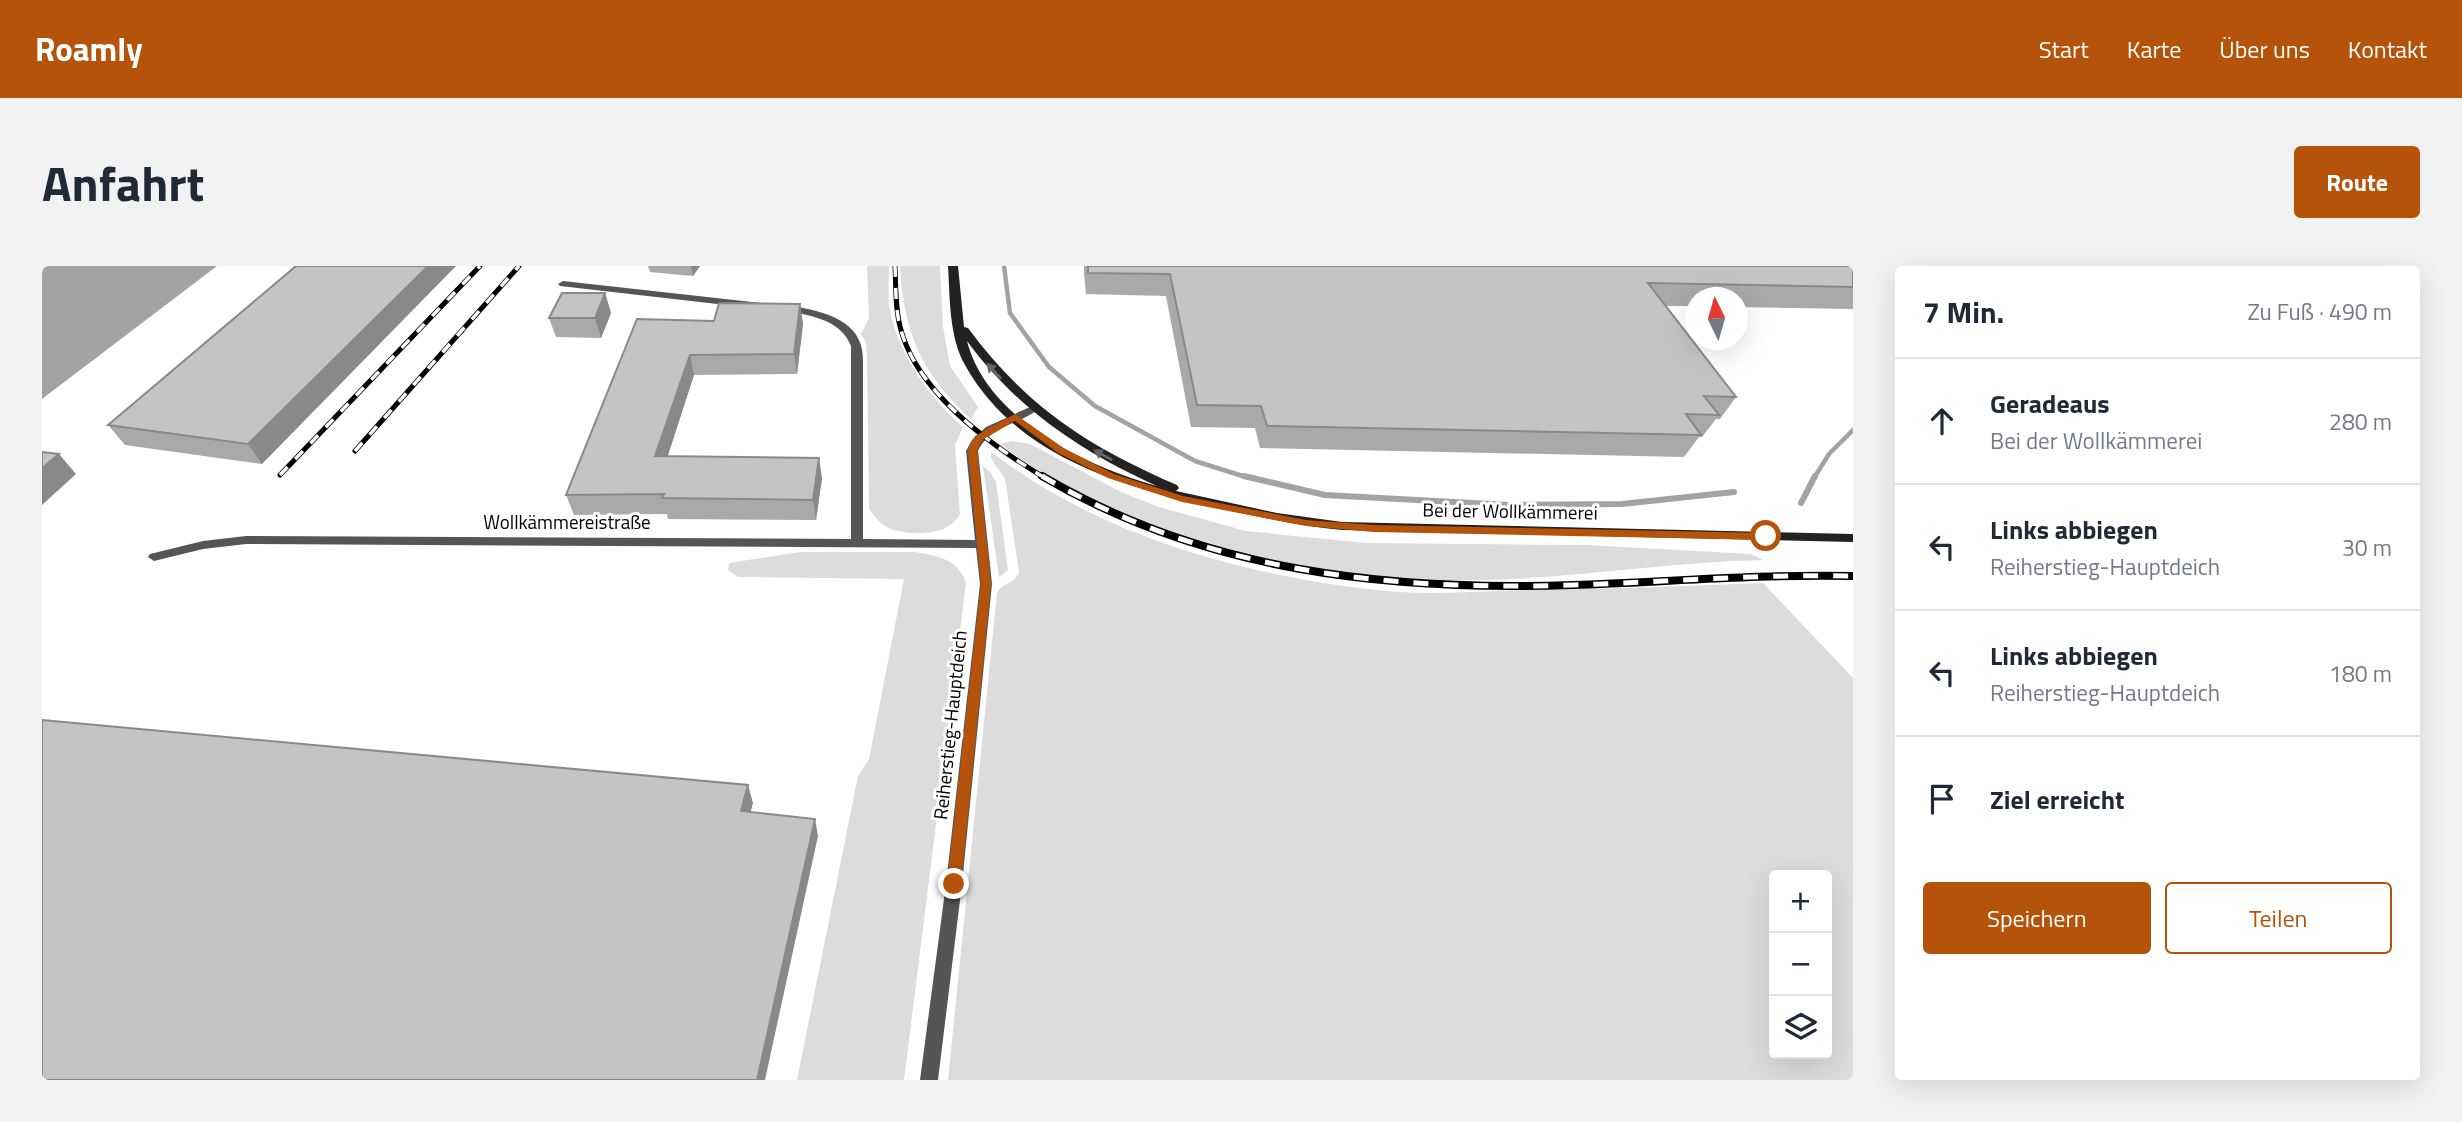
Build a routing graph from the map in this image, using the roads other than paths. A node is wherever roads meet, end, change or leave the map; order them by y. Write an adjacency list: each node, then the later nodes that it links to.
1 (953, 266): 3 (main road)
2 (563, 284): 8 (street)
3 (961, 326): 4 (main road, Bei der Wollkämmerei, one-way to 3); 5 (main road, Bei der Wollkämmerei)
4 (1034, 409): 5 (street, Reiherstieg-Hauptdeich); 6 (main road, Bei der Wollkämmerei, one-way to 4)
5 (1015, 417): 6 (main road, Bei der Wollkämmerei); 9 (street, Reiherstieg-Hauptdeich)
6 (1211, 503): 7 (main road, Bei der Wollkämmerei)
7 (1853, 538)
8 (857, 543): 9 (street, Wollkämmereistraße); 10 (street, Wollkämmereistraße)
9 (982, 544): 11 (street, Reiherstieg-Hauptdeich)
10 (154, 557)
11 (929, 1080)

